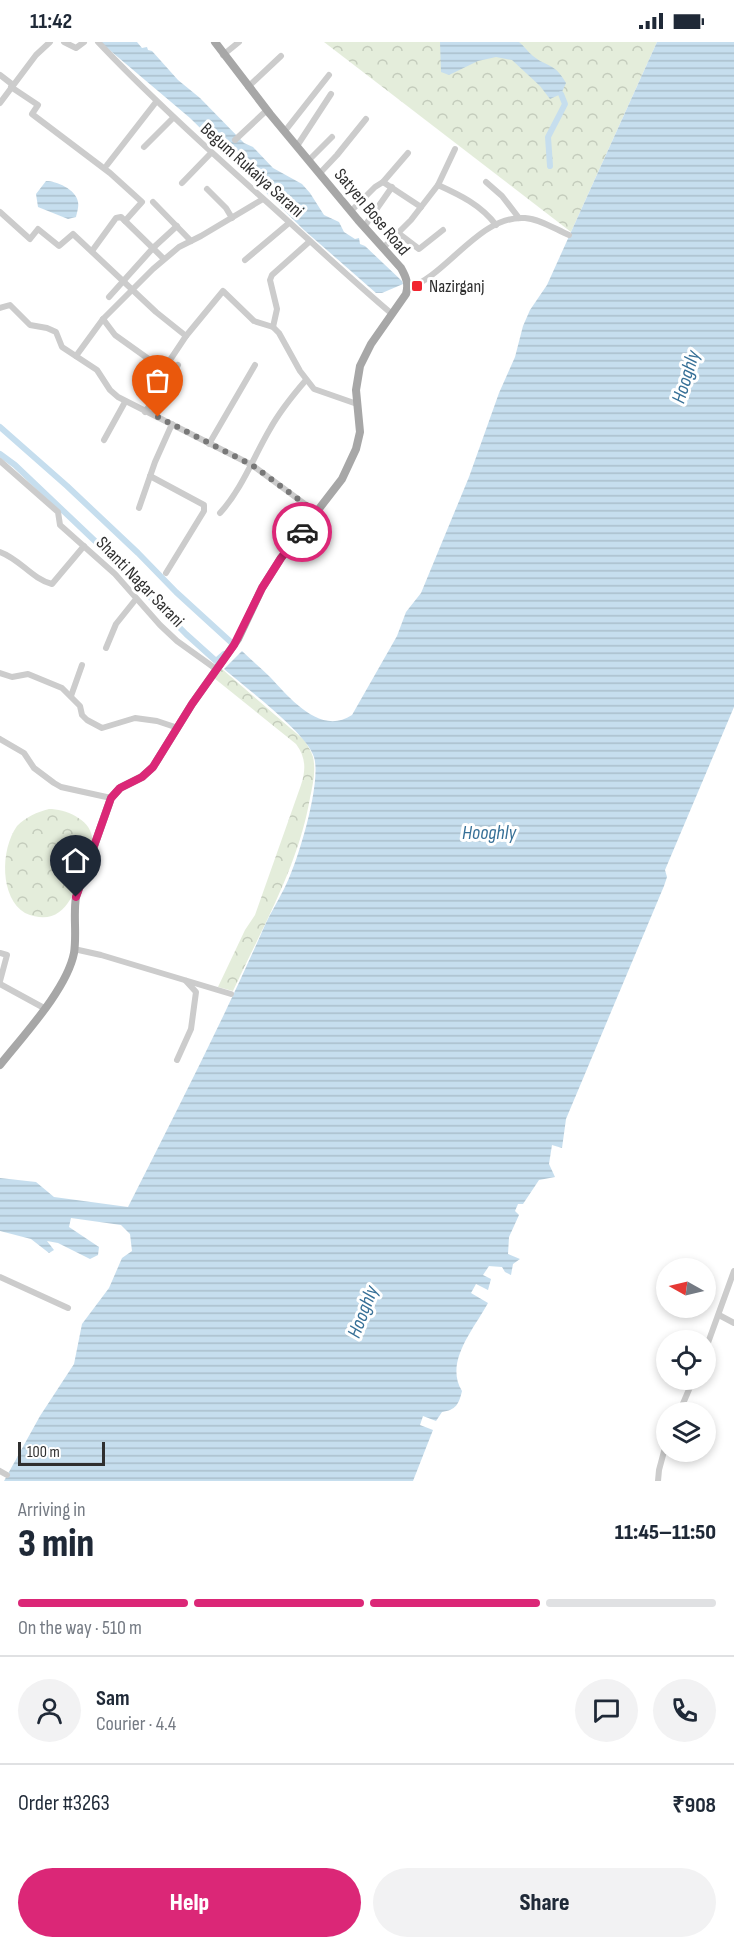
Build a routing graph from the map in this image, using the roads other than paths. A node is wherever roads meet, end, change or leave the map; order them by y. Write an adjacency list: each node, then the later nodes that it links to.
1 (50, 42): 11 (street)
2 (64, 42): 3 (street)
3 (84, 42)
4 (98, 42): 14 (street, Begum Rukaiya Sarani)
5 (215, 42): 7 (main road, Satyen Bose Road)
6 (239, 42): 7 (street)
7 (223, 55): 12 (main road, Satyen Bose Road)
8 (281, 56): 12 (street)
9 (0, 75): 11 (street)
10 (329, 75): 19 (street)
11 (12, 86): 15 (street); 43 (street)
12 (248, 87): 16 (main road, Satyen Bose Road)
13 (332, 94): 22 (street)
14 (156, 102): 17 (street, Begum Rukaiya Sarani); 28 (street)
15 (0, 103)
16 (267, 110): 19 (main road, Satyen Bose Road); 21 (street)
17 (173, 118): 23 (street); 25 (street, Begum Rukaiya Sarani)
18 (366, 120): 29 (street)
19 (285, 131): 22 (main road, Satyen Bose Road)
20 (332, 137): 27 (street)
21 (235, 140)
22 (297, 146): 27 (main road, Satyen Bose Road)
23 (144, 147)
24 (455, 149): 33 (street)
25 (211, 153): 32 (street); 36 (street, Begum Rukaiya Sarani)
26 (408, 153): 30 (street)
27 (309, 160): 29 (main road, Satyen Bose Road)
28 (107, 165)
29 (320, 172): 39 (main road, Satyen Bose Road)
30 (383, 182): 34 (street); 39 (street)
31 (486, 182): 42 (street)
32 (182, 183)
33 (438, 185): 38 (street); 45 (street)
34 (392, 188): 38 (street); 47 (street)
35 (207, 189): 41 (street)
36 (263, 199): 41 (street); 44 (street, Begum Rukaiya Sarani)
37 (153, 202): 46 (street)
38 (421, 207): 49 (street)
39 (351, 211): 47 (main road, Satyen Bose Road)
40 (0, 212): 55 (street)
41 (232, 218): 51 (street)
42 (519, 218): 45 (street); 50 (street)
43 (125, 221): 53 (street); 55 (street)
44 (289, 223): 52 (street, Begum Rukaiya Sarani); 57 (street)
45 (496, 225): 60 (street)
46 (177, 226): 51 (street); 53 (street)
47 (364, 227): 54 (main road, Satyen Bose Road)
48 (443, 230): 49 (street)
49 (398, 232): 54 (street)
50 (569, 235)
51 (191, 241): 56 (street)
52 (309, 242): 63 (street, Begum Rukaiya Sarani); 65 (street)
53 (153, 248): 56 (street); 58 (street)
54 (383, 248): 60 (main road, Satyen Bose Road)
55 (92, 251): 58 (street)
56 (164, 259): 59 (street)
57 (245, 260)
58 (124, 281): 59 (street); 61 (street)
59 (133, 289): 64 (street); 66 (street)
60 (407, 289): 63 (main road)
61 (109, 297)
62 (0, 308): 67 (street)
63 (392, 314): 74 (main road)
64 (103, 319): 67 (street); 71 (street)
65 (273, 327): 66 (street); 72 (street)
66 (186, 336): 68 (street)
67 (76, 356): 73 (street)
68 (170, 360)
69 (177, 365): 71 (street)
70 (255, 365): 78 (street)
71 (171, 375): 75 (street)
72 (306, 380): 74 (street); 80 (street)
73 (126, 402): 75 (street); 77 (street)
74 (357, 404): 84 (main road)
75 (146, 412): 76 (street)
76 (172, 424): 78 (street); 81 (street)
77 (104, 441)
78 (209, 444): 80 (street)
79 (0, 461): 85 (street, Shanti Nagar Sarani)
80 (252, 465): 83 (street); 84 (street)
81 (150, 476): 82 (street); 87 (street)
82 (139, 508)
83 (220, 513)
84 (317, 513): 91 (main road)
85 (84, 546): 86 (street); 88 (street, Shanti Nagar Sarani)
86 (0, 552)
87 (166, 573)
88 (136, 599): 89 (street); 91 (street, Shanti Nagar Sarani)
89 (106, 648)
90 (82, 665): 93 (street)
91 (217, 667): 94 (main road)
92 (0, 673): 93 (street)
93 (71, 696): 94 (street)
94 (178, 728): 96 (main road)
95 (0, 739): 96 (street)
96 (111, 798): 97 (main road)
97 (74, 949): 99 (street); 102 (main road)
98 (0, 953): 100 (street)
99 (185, 981): 101 (street); 103 (street)
100 (0, 982): 102 (street)
101 (231, 994)
102 (44, 1008): 104 (main road)
103 (177, 1060)
104 (0, 1065)
105 (734, 1271): 107 (street)
106 (0, 1277): 109 (street)
107 (728, 1290): 108 (street); 110 (street)
108 (734, 1296)
109 (68, 1308)
110 (719, 1315): 111 (street); 112 (street)
111 (734, 1323)
112 (713, 1330)
113 (660, 1462): 116 (street)
114 (0, 1471): 115 (street)
115 (7, 1475)
116 (658, 1481)

